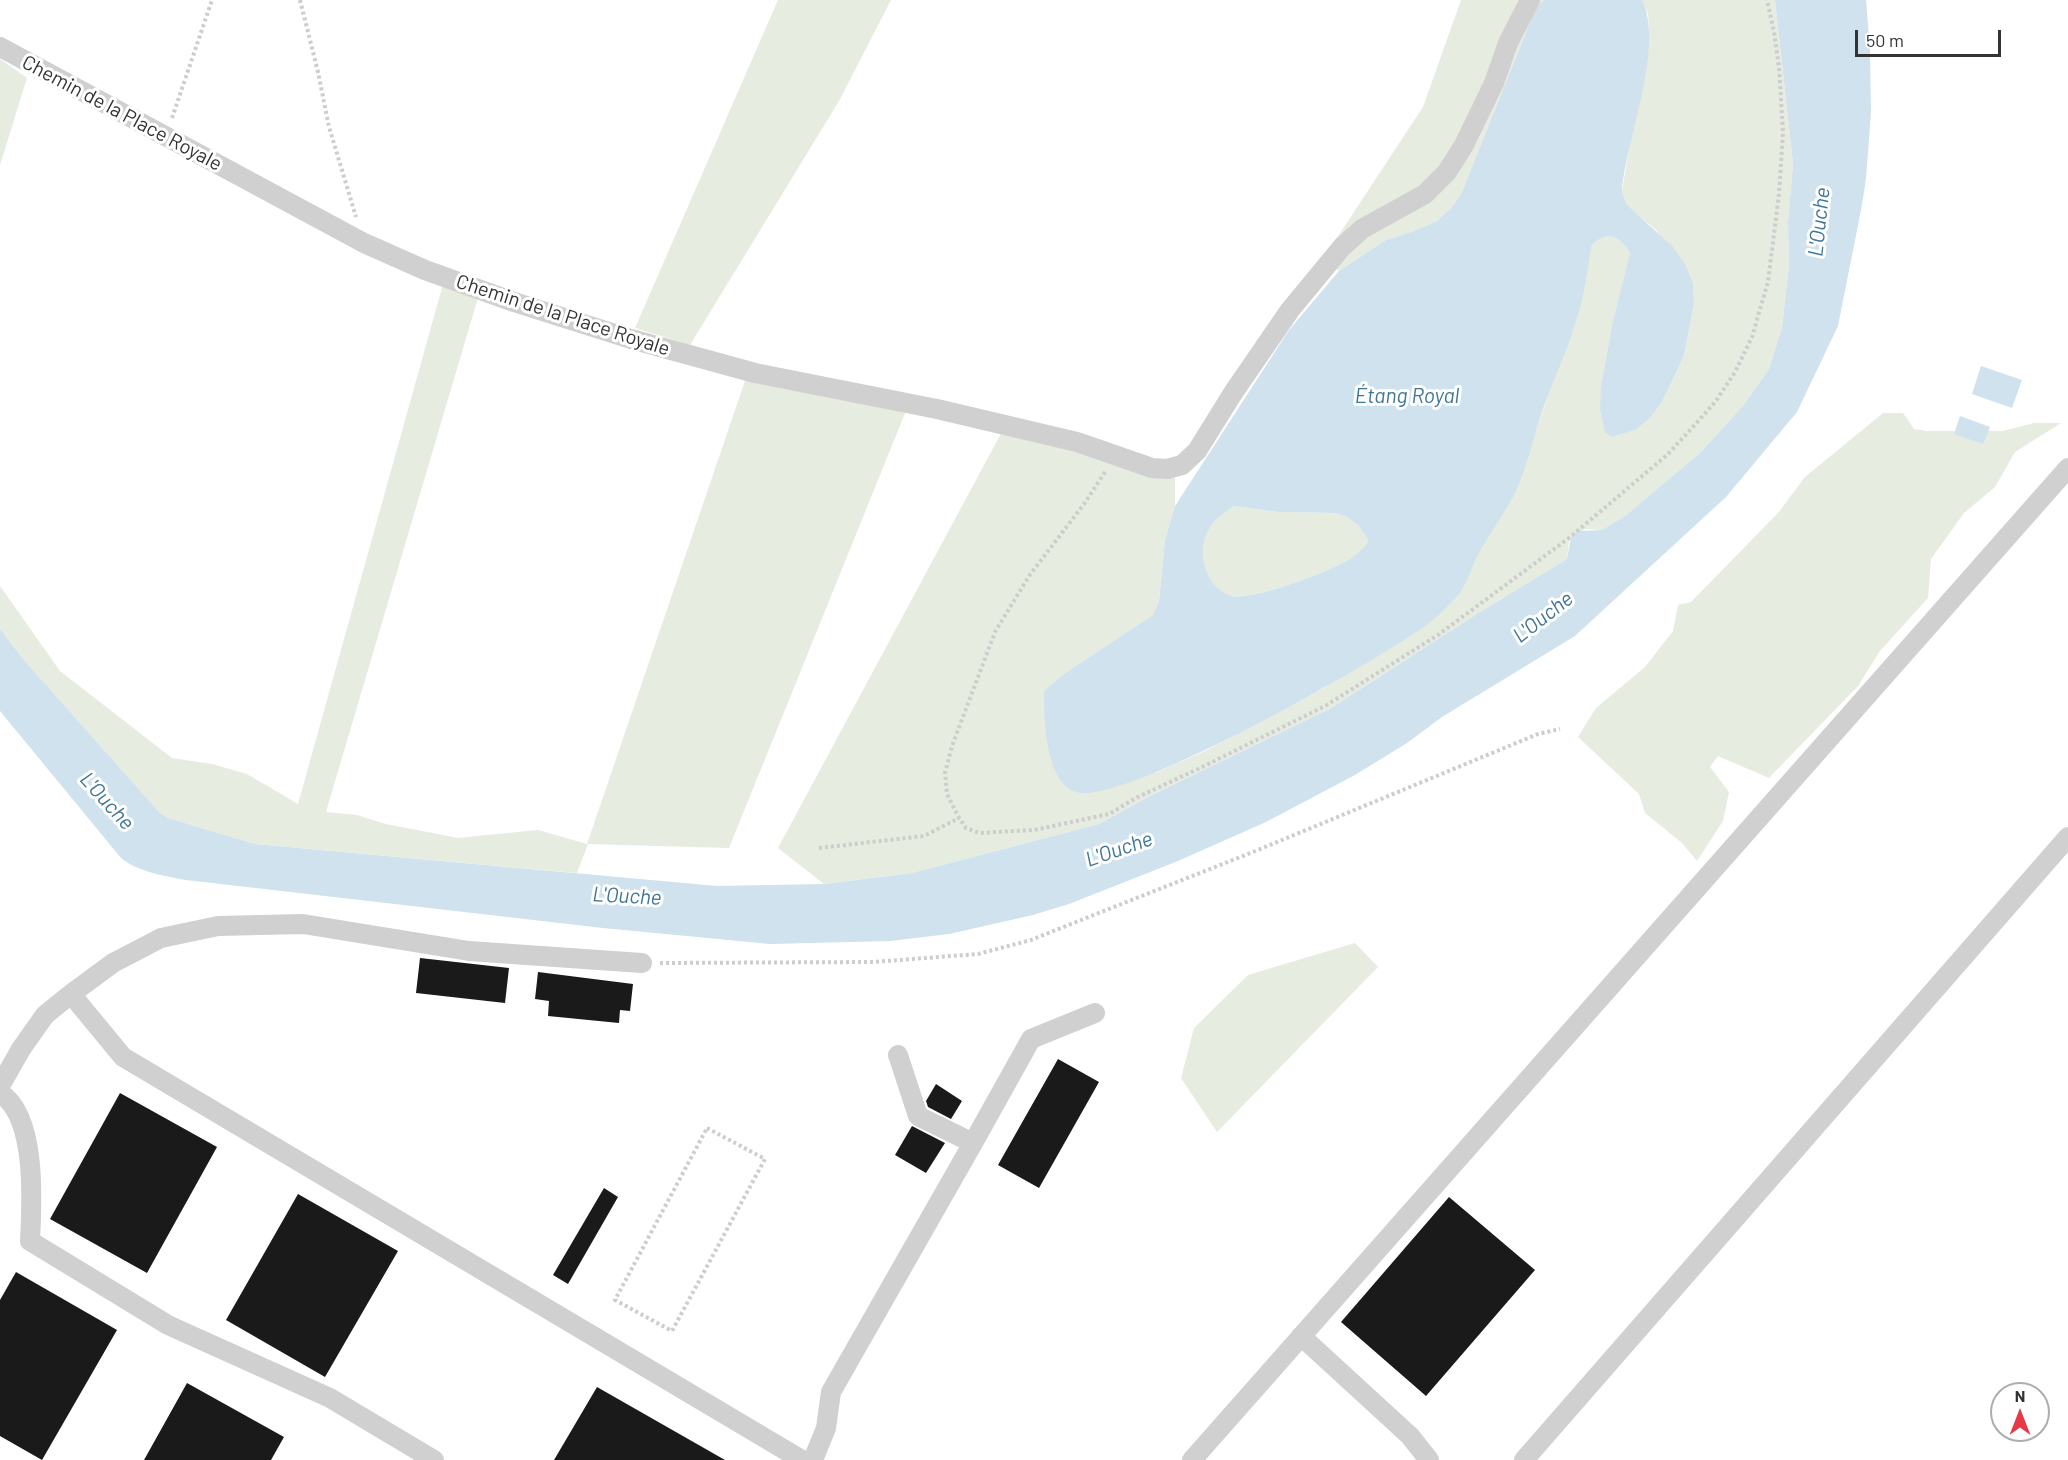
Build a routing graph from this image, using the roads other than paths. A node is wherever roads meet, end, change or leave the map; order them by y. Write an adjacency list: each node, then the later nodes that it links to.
1 (1530, 0): 2 (lane, Chemin de la Place Royale)
2 (0, 47)
3 (2068, 468): 12 (lane)
4 (2068, 837): 18 (lane)
5 (642, 963): 6 (lane)
6 (70, 994): 9 (lane); 14 (lane)
7 (1095, 1013): 11 (lane)
8 (898, 1055): 11 (lane)
9 (0, 1086)
10 (0, 1093): 13 (lane)
11 (973, 1143): 15 (lane)
12 (1301, 1336): 16 (lane); 17 (lane)
13 (434, 1460)
14 (802, 1460)
15 (813, 1460)
16 (1192, 1460)
17 (1429, 1460)
18 (1524, 1460)

